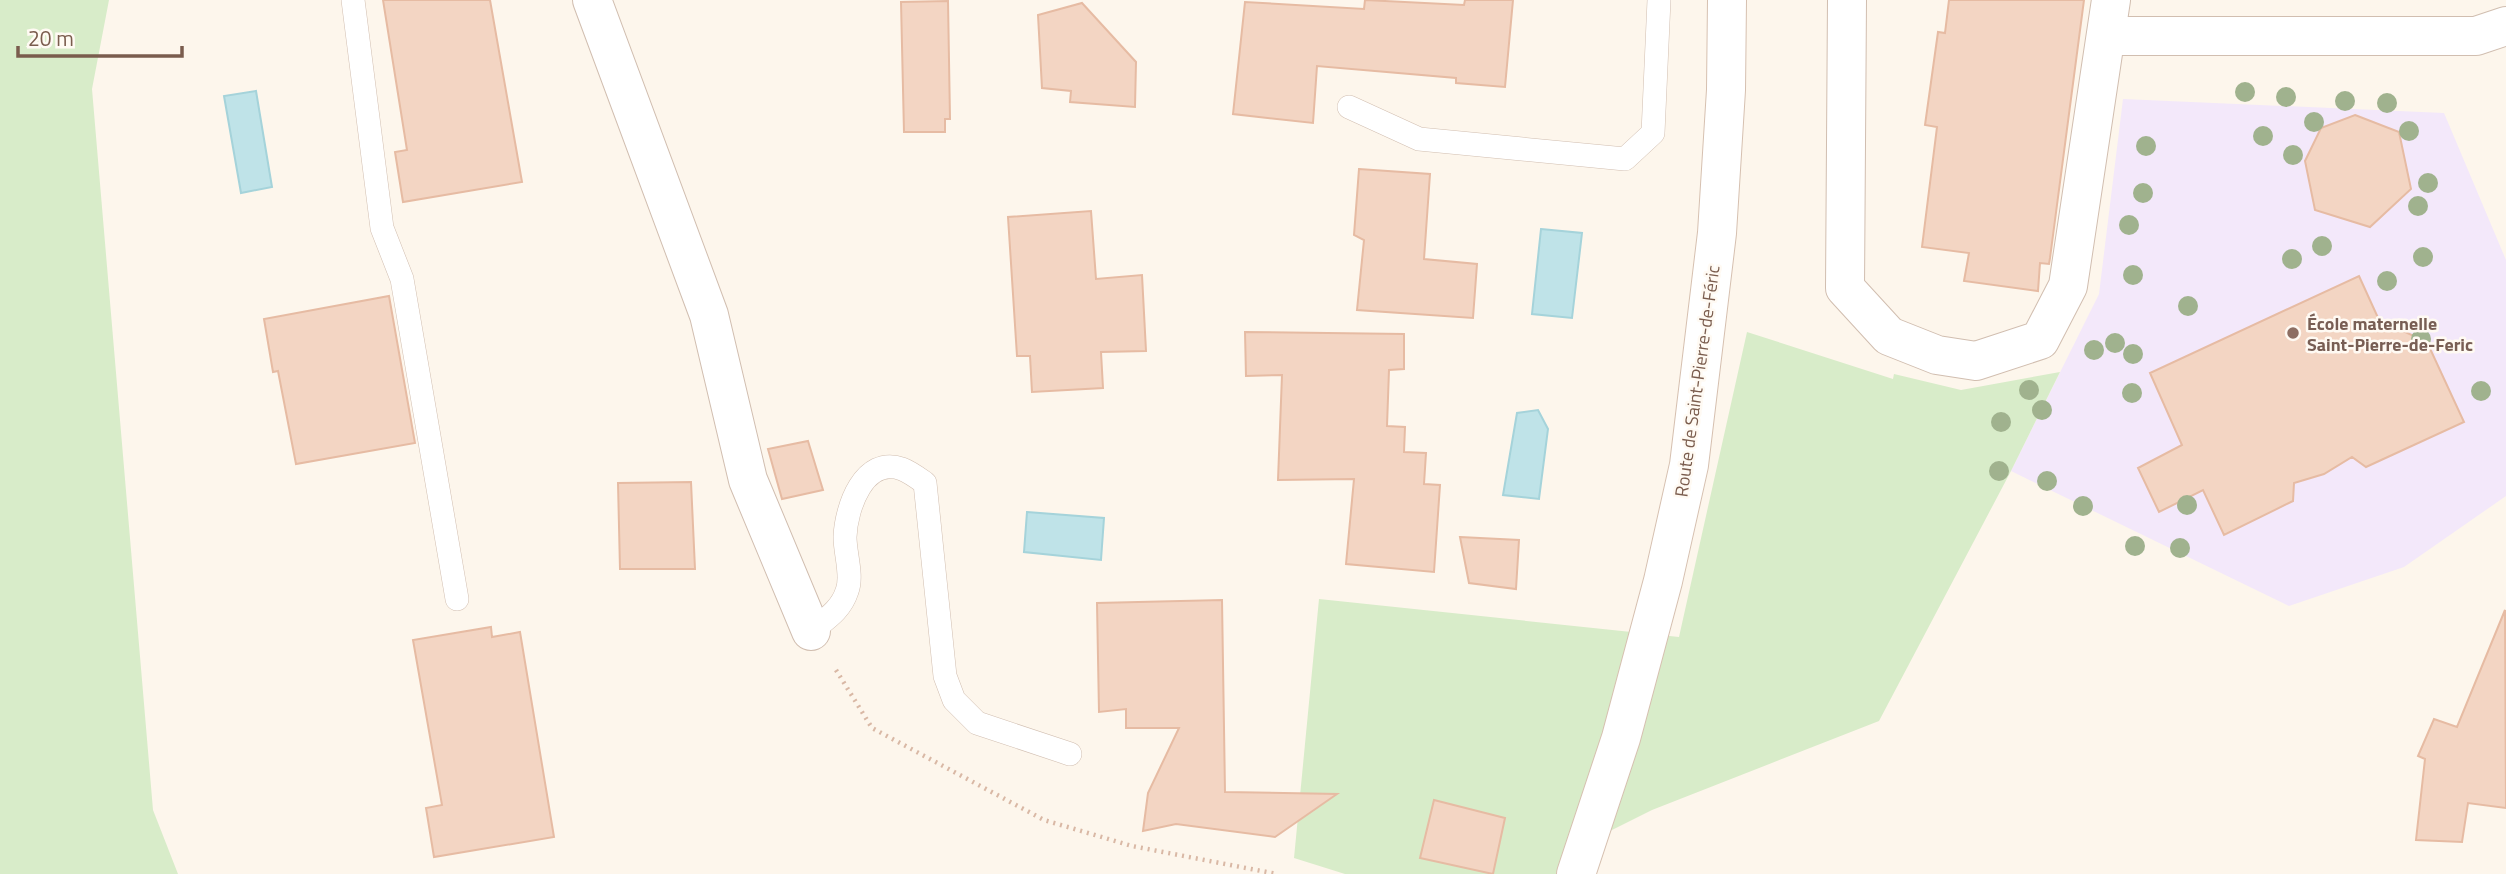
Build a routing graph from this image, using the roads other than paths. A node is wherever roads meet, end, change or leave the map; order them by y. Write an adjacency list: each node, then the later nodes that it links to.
1 (353, 0): 9 (lane)
2 (592, 0): 10 (street)
3 (1658, 0): 8 (lane)
4 (1727, 0): 12 (street, Route de Saint-Pierre-de-Féric)
5 (1847, 0): 6 (street)
6 (2109, 18): 7 (street)
7 (2506, 26)
8 (1349, 107)
9 (457, 599)
10 (811, 631): 11 (lane)
11 (1070, 754)
12 (1576, 874)

